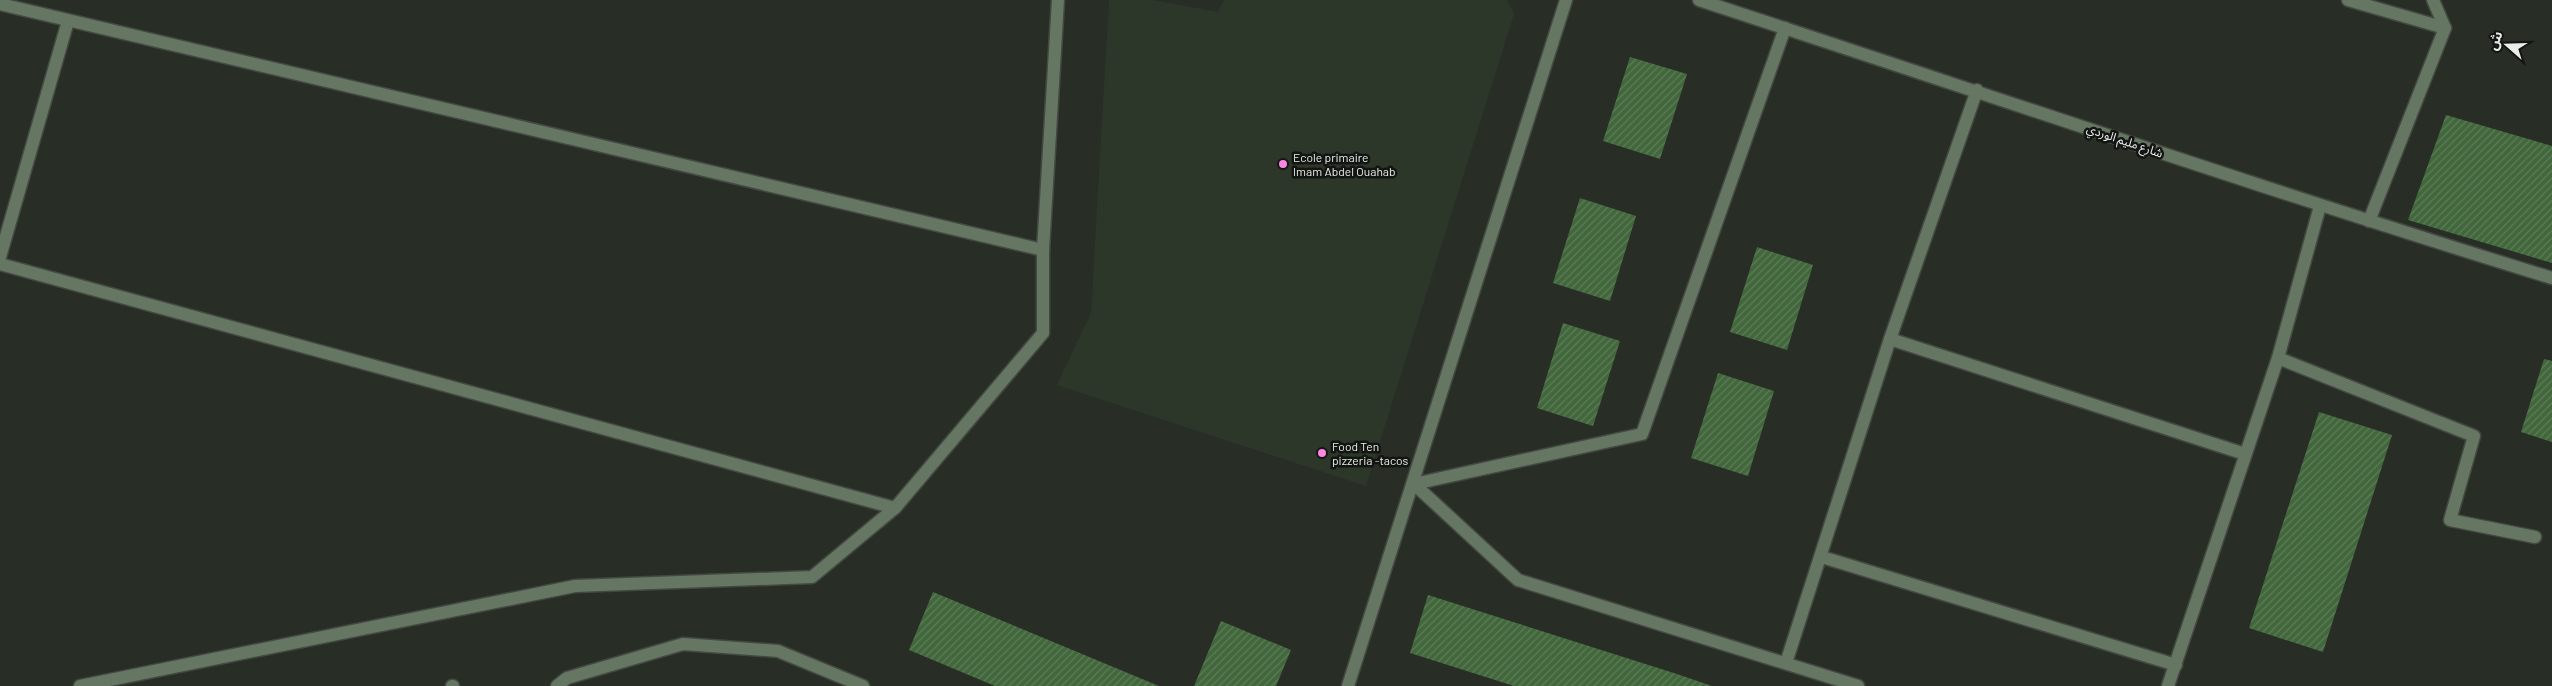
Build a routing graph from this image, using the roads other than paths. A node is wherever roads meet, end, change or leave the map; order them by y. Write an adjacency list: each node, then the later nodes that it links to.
1 (1058, 0): 13 (street)
2 (1566, 0): 20 (street)
3 (1699, 0): 8 (street, شارع مليم الوردي)
4 (2348, 0): 9 (street)
5 (2433, 0): 9 (street)
6 (0, 4): 7 (street)
7 (68, 21): 13 (street); 14 (street)
8 (1784, 28): 10 (street, شارع مليم الوردي); 20 (street)
9 (2445, 28): 12 (street)
10 (1976, 90): 11 (street, شارع مليم الوردي); 17 (street)
11 (2320, 206): 12 (street, شارع مليم الوردي); 18 (street)
12 (2369, 221): 16 (street, شارع مليم الوردي)
13 (1043, 250): 21 (street)
14 (0, 257)
15 (0, 264): 21 (street)
16 (2552, 278)
17 (1890, 339): 19 (street); 23 (street)
18 (2278, 358): 19 (street); 22 (street)
19 (2245, 454): 25 (street)
20 (1414, 484): 24 (street); 26 (street)
21 (895, 508): 27 (street)
22 (2535, 537)
23 (1822, 557): 24 (street); 25 (street)
24 (1786, 664): 30 (street)
25 (2176, 666): 31 (street)
26 (1351, 685)
27 (80, 686)
28 (557, 686): 29 (street)
29 (863, 686)
30 (1858, 686)
31 (2168, 686)

